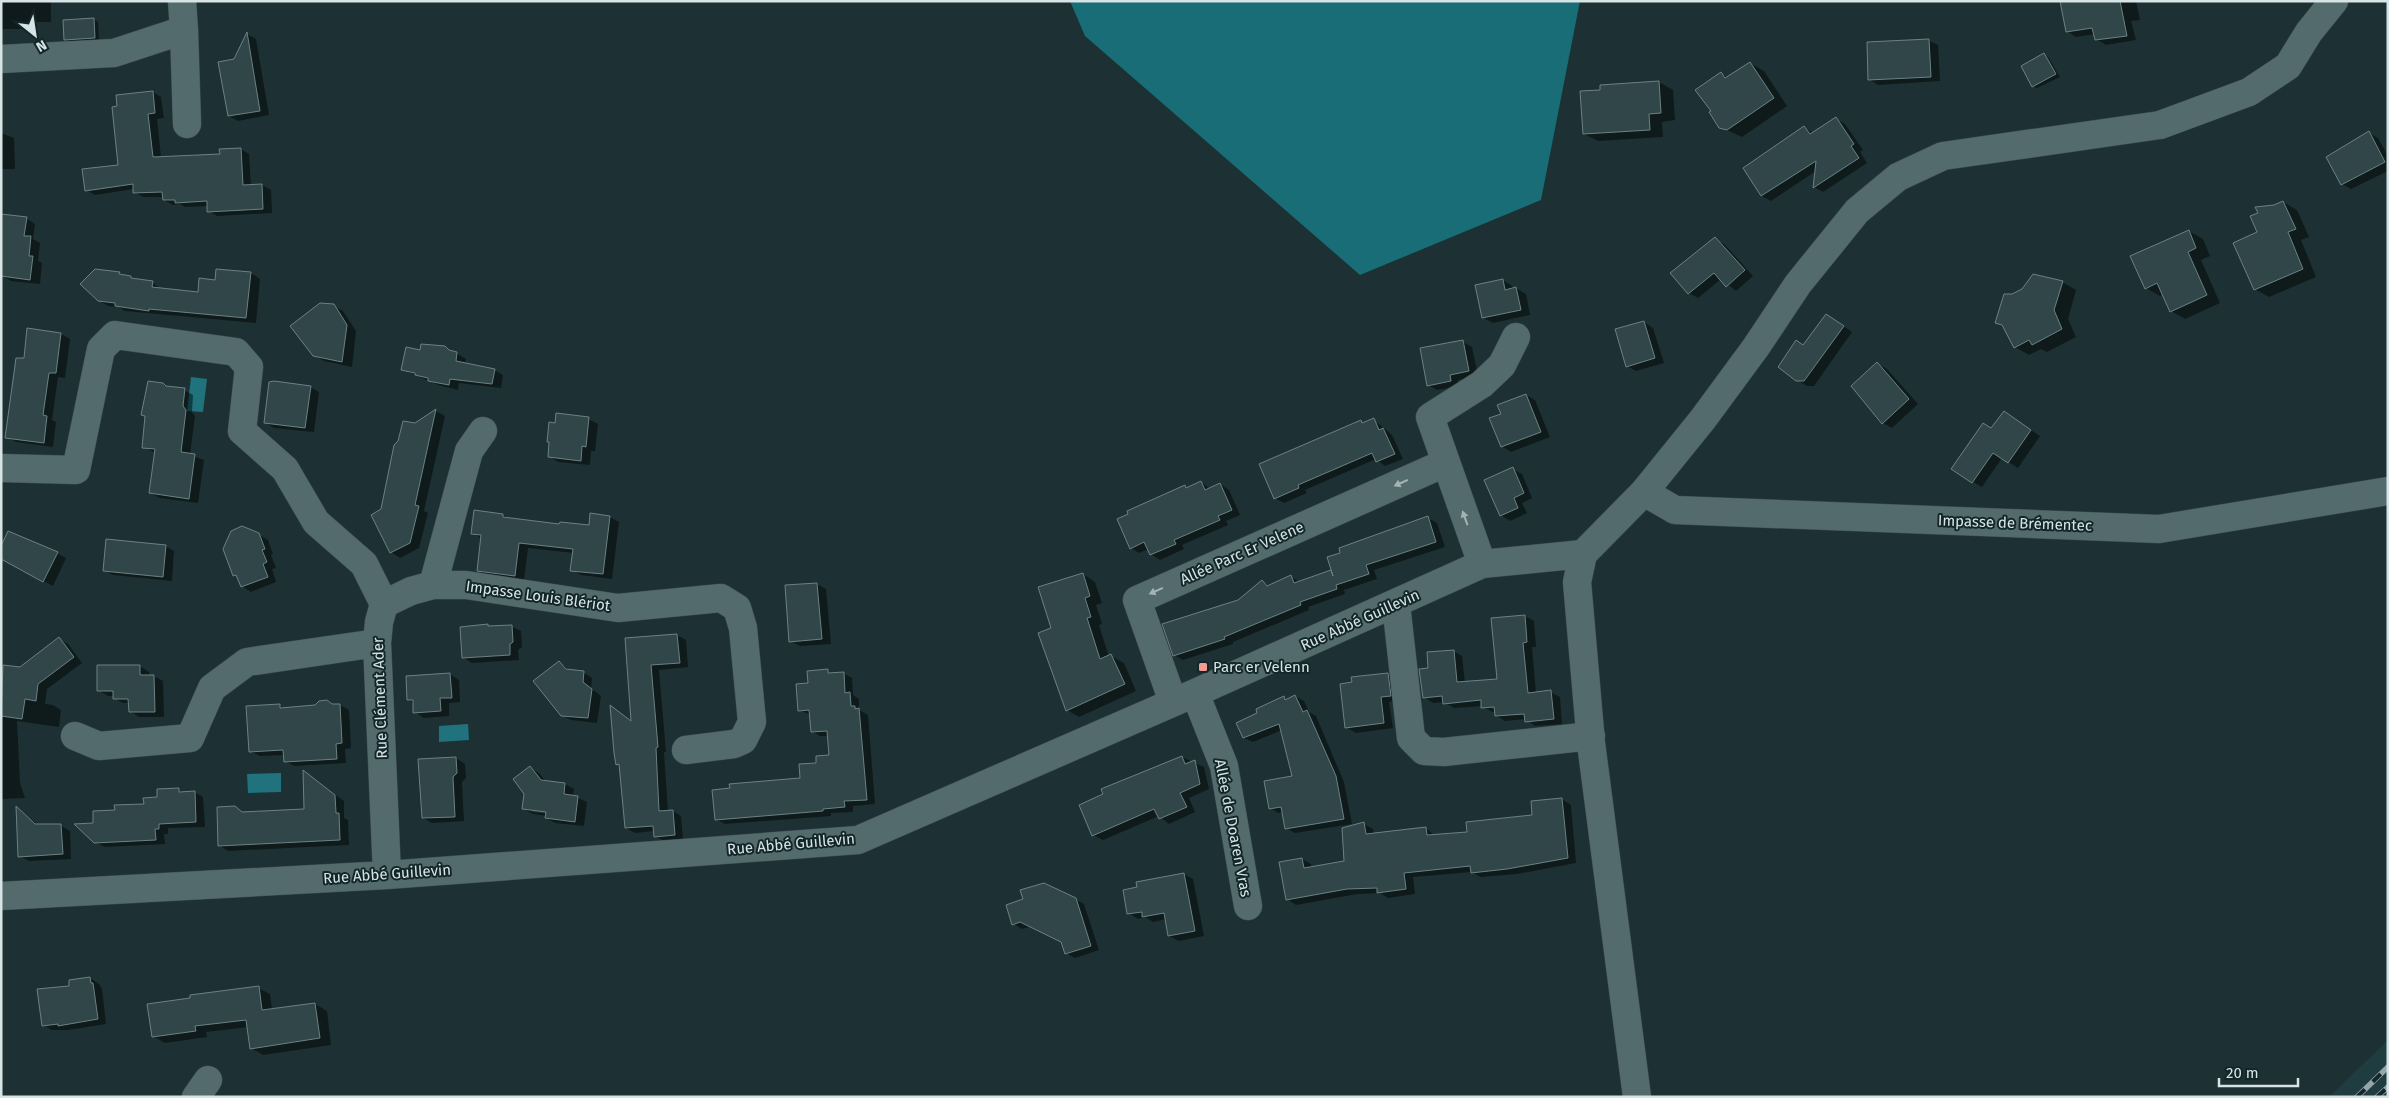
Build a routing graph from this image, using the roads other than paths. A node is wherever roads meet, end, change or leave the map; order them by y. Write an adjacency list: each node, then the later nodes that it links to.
1 (182, 1): 3 (street)
2 (2334, 1): 11 (street)
3 (184, 30): 4 (street); 5 (street)
4 (1, 59)
5 (187, 124)
6 (1516, 337): 8 (street)
7 (483, 431): 14 (street)
8 (1445, 463): 13 (street, one-way to 8); 18 (street, Allée Parc Er Velene, one-way to 18)
9 (1, 468): 15 (street)
10 (2388, 491): 11 (street, Impasse de Brémentec)
11 (1644, 492): 12 (street)
12 (1583, 554): 13 (street, Rue Abbé Guillevin); 20 (street)
13 (1482, 564): 16 (street, Rue Abbé Guillevin)
14 (433, 585): 15 (street, Impasse Louis Blériot); 21 (street, Impasse Louis Blériot)
15 (384, 604): 17 (street, Rue Clément Ader)
16 (1396, 604): 18 (street, Rue Abbé Guillevin); 20 (street)
17 (377, 643): 19 (street); 22 (street, Rue Clément Ader)
18 (1184, 698): 22 (street, Rue Abbé Guillevin); 24 (street, Allée de Doaren Vras)
19 (75, 736)
20 (1591, 736): 25 (street)
21 (686, 750)
22 (387, 875): 23 (street, Rue Abbé Guillevin)
23 (1, 896)
24 (1248, 906)
25 (1637, 1097)

